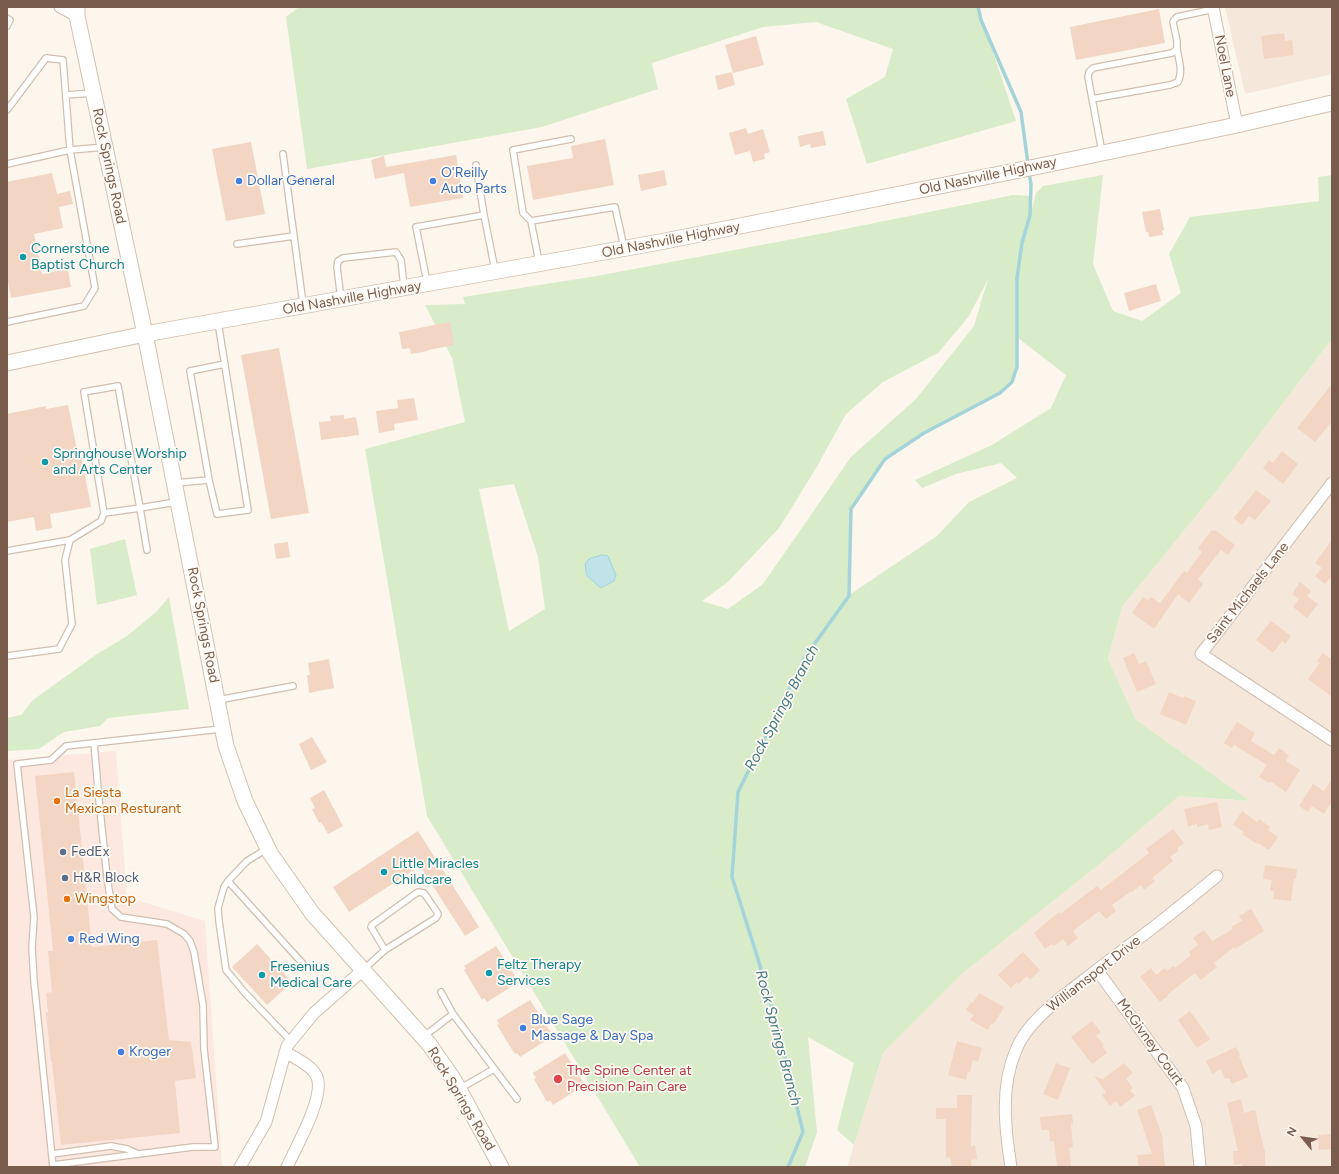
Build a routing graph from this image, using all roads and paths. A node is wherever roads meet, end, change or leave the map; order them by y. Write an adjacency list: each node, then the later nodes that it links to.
1 (60, 7): 3 (street)
2 (1213, 8): 6 (lane); 12 (street, Noel Lane)
3 (77, 12): 7 (main road, Rock Springs Road)
4 (7, 18): 5 (lane)
5 (7, 26)
6 (1176, 49): 9 (lane); 9 (lane)
7 (93, 93): 8 (lane); 14 (main road, Rock Springs Road)
8 (66, 95): 11 (lane); 15 (lane)
9 (1092, 99): 16 (lane)
10 (1332, 103): 12 (main road, Old Nashville Highway)
11 (7, 110)
12 (1237, 124): 16 (main road, Old Nashville Highway)
13 (571, 139): 21 (lane)
14 (105, 147): 15 (lane); 33 (main road, Rock Springs Road)
15 (70, 150): 18 (lane); 31 (lane)
16 (1102, 152): 24 (main road, Old Nashville Highway)
17 (283, 154): 22 (lane)
18 (7, 164)
19 (476, 165): 20 (lane)
20 (484, 216): 26 (lane); 27 (lane)
21 (531, 221): 24 (lane); 25 (lane)
22 (294, 236): 23 (lane); 30 (lane)
23 (237, 244)
24 (625, 249): 25 (main road, Old Nashville Highway)
25 (540, 264): 26 (main road, Old Nashville Highway)
26 (495, 272): 27 (main road, Old Nashville Highway)
27 (427, 285): 28 (main road, Old Nashville Highway)
28 (405, 289): 29 (main road, Old Nashville Highway); 29 (lane)
29 (341, 299): 30 (main road, Old Nashville Highway)
30 (303, 306): 32 (main road, Old Nashville Highway)
31 (7, 322)
32 (218, 322): 33 (main road, Old Nashville Highway); 35 (lane)
33 (145, 334): 34 (main road, Old Nashville Highway); 37 (main road, Rock Springs Road)
34 (7, 363)
35 (225, 364): 36 (lane); 36 (lane)
36 (209, 480): 37 (lane)
37 (175, 483): 39 (main road, Rock Springs Road)
38 (1332, 483): 49 (street, Saint Michaels Lane)
39 (179, 501): 40 (lane); 47 (main road, Rock Springs Road)
40 (140, 508): 41 (lane); 41 (lane); 43 (lane)
41 (104, 513): 42 (lane)
42 (70, 540): 44 (lane); 45 (lane)
43 (147, 550)
44 (7, 551)
45 (7, 656)
46 (293, 686): 47 (lane)
47 (218, 700): 48 (main road, Rock Springs Road)
48 (223, 729): 50 (lane); 51 (main road, Rock Springs Road)
49 (1332, 740)
50 (94, 743): 66 (lane); 67 (lane)
51 (268, 848): 53 (lane); 56 (main road, Rock Springs Road)
52 (1217, 876): 57 (street, Williamsport Drive)
53 (228, 881): 55 (lane); 61 (lane)
54 (385, 950): 54 (lane); 56 (lane)
55 (304, 965)
56 (363, 970): 60 (main road, Rock Springs Road); 61 (street)
57 (1097, 970): 72 (street, Williamsport Drive); 73 (street, McGivney Court)
58 (441, 992): 59 (lane)
59 (453, 1014): 60 (lane); 63 (lane)
60 (422, 1037): 64 (main road, Rock Springs Road)
61 (291, 1041): 62 (street)
62 (285, 1052): 69 (street); 70 (street)
63 (494, 1069): 64 (lane); 65 (lane)
64 (459, 1090): 71 (main road, Rock Springs Road)
65 (517, 1099)
66 (52, 1154): 67 (lane); 68 (lane)
67 (138, 1154): 68 (lane)
68 (53, 1166)
69 (240, 1167)
70 (287, 1167)
71 (501, 1167)
72 (1011, 1167)
73 (1200, 1167)

